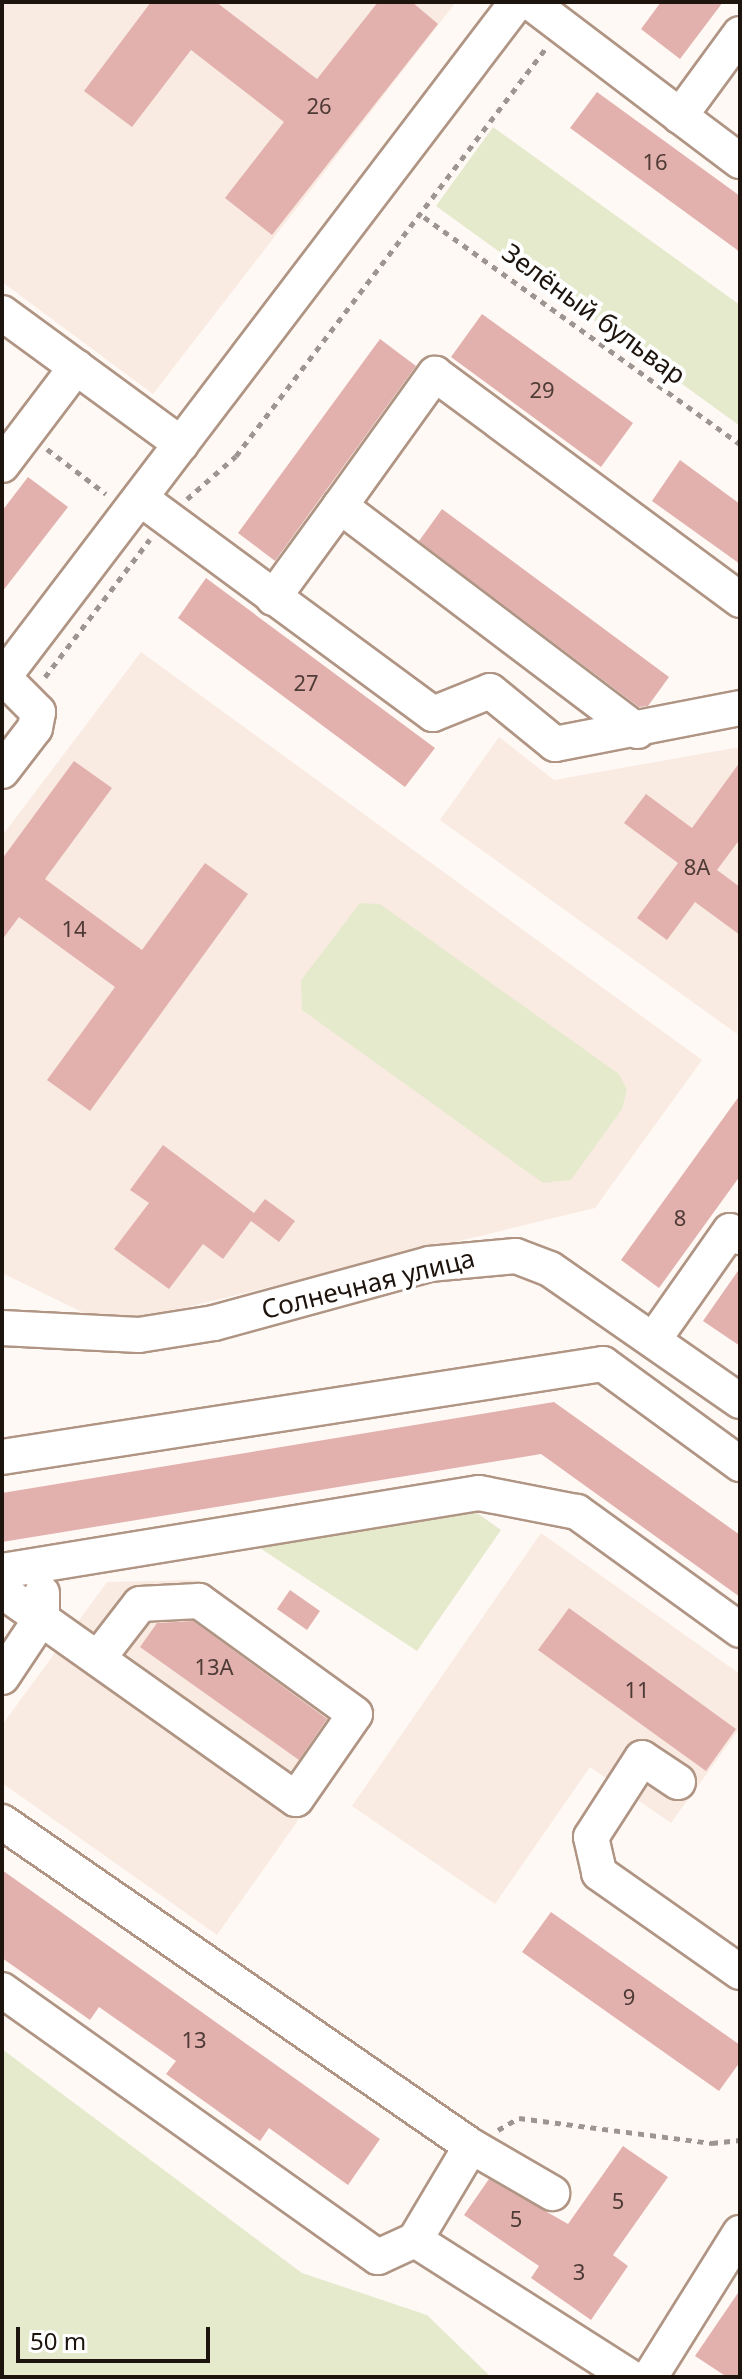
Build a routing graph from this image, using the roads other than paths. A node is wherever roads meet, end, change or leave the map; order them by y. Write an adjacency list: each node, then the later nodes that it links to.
1 (517, 2): 8 (street)
2 (530, 2): 4 (street)
3 (740, 34): 4 (street)
4 (680, 116): 5 (street)
5 (740, 161)
6 (2, 313): 7 (street)
7 (76, 367): 8 (street); 9 (street)
8 (181, 444): 11 (street)
9 (2, 465)
10 (340, 506): 12 (street); 13 (street); 16 (street)
11 (145, 509): 12 (street); 14 (street)
12 (273, 598): 16 (street)
13 (740, 600)
14 (3, 678): 17 (street)
15 (740, 708): 16 (street)
16 (637, 731)
17 (2, 771)
18 (737, 1228): 20 (street)
19 (2, 1328): 20 (street, Солнечная улица)
20 (642, 1331): 21 (street); 22 (street, Солнечная улица)
21 (603, 1364): 23 (street); 24 (street)
22 (740, 1401)
23 (2, 1457)
24 (740, 1464)
25 (42, 1564): 26 (street); 28 (street); 29 (street)
26 (2, 1571)
27 (2, 1591): 28 (street)
28 (42, 1617): 30 (street); 31 (street)
29 (740, 1630)
30 (99, 1657): 30 (street)
31 (2, 1677)
32 (678, 1782): 34 (street)
33 (2, 1822): 36 (street)
34 (740, 1972)
35 (2, 1990): 39 (street)
36 (471, 2146): 37 (street); 39 (street)
37 (552, 2193)
38 (740, 2233): 41 (street)
39 (415, 2240): 40 (street)
40 (630, 2377)
41 (650, 2377)

